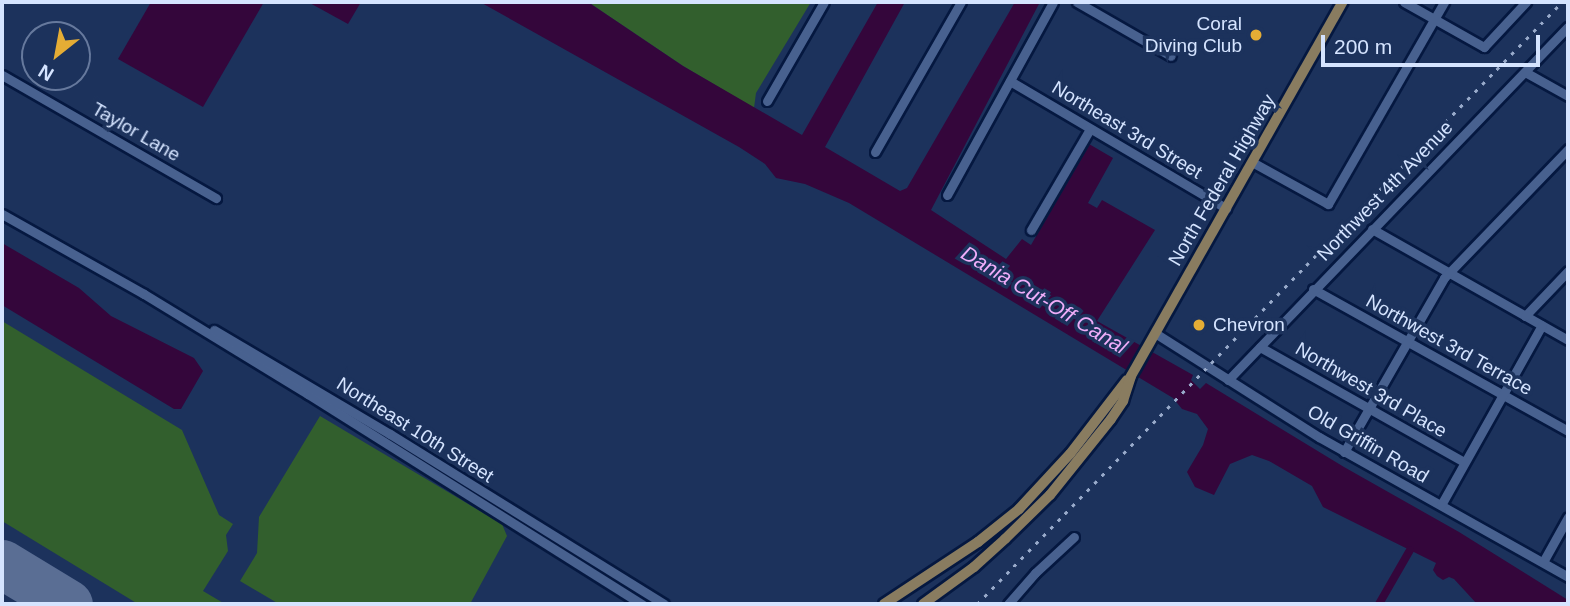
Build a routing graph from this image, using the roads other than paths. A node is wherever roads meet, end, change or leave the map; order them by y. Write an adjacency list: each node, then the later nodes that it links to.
1 (824, 2): 16 (street)
2 (961, 2): 19 (street)
3 (1053, 2): 14 (street)
4 (1077, 2): 11 (street)
5 (1343, 2): 20 (main road, North Federal Highway)
6 (1404, 2): 9 (street)
7 (1444, 2): 9 (street)
8 (1526, 2): 9 (street)
9 (1435, 18): 20 (street)
10 (1568, 27): 12 (street, Northwest 4th Avenue)
11 (1171, 56)
12 (1525, 72): 15 (street); 25 (street, Northwest 4th Avenue)
13 (2, 75): 22 (street, Taylor Lane)
14 (1010, 81): 17 (street, Northeast 3rd Street); 21 (street)
15 (1568, 96)
16 (767, 101)
17 (1090, 129): 23 (street, Northeast 3rd Street); 26 (street)
18 (1568, 149): 28 (street)
19 (875, 152)
20 (1252, 162): 23 (main road, North Federal Highway)
21 (947, 195)
22 (216, 198)
23 (1226, 208): 33 (main road, North Federal Highway)
24 (2, 214): 30 (street, Northeast 10th Street)
25 (1372, 229): 28 (street); 29 (street, Northwest 4th Avenue)
26 (1031, 230)
27 (1568, 271): 31 (street)
28 (1449, 274): 31 (street); 35 (street)
29 (1313, 289): 35 (street, Northwest 3rd Terrace); 36 (street, Northwest 4th Avenue)
30 (144, 294): 40 (street, Northeast 10th Street); 41 (street, Northeast 10th Street)
31 (1525, 316): 32 (street)
32 (1542, 325): 34 (street); 39 (street)
33 (1155, 333): 37 (main road, North Federal Highway); 38 (street, Old Griffin Road)
34 (1568, 340)
35 (1407, 342): 39 (street, Northwest 3rd Terrace); 42 (street)
36 (1261, 347): 38 (street, Northwest 4th Avenue); 42 (street, Northwest 3rd Place)
37 (1131, 376): 49 (main road, North Federal Highway); 51 (main road, North Federal Highway)
38 (1228, 380): 44 (street, Old Griffin Road)
39 (1503, 394): 43 (street, Northwest 3rd Terrace); 45 (street)
40 (319, 401): 41 (street); 46 (street, Northeast 10th Street)
41 (338, 402): 46 (street, Northeast 10th Street)
42 (1369, 410): 44 (street); 45 (street, Northwest 3rd Place)
43 (1568, 431)
44 (1344, 452): 47 (street, Old Griffin Road)
45 (1464, 462): 47 (street)
46 (471, 490): 54 (street, Northeast 10th Street); 55 (street, Northeast 10th Street)
47 (1441, 505): 52 (street, Old Griffin Road)
48 (1568, 518): 52 (street)
49 (999, 526): 51 (street); 56 (main road, North Federal Highway)
50 (1074, 537): 58 (street)
51 (1005, 539): 57 (main road, North Federal Highway)
52 (1543, 562): 53 (street, Old Griffin Road)
53 (1568, 578)
54 (642, 604)
55 (664, 604)
56 (884, 604)
57 (923, 604)
58 (1008, 604)

